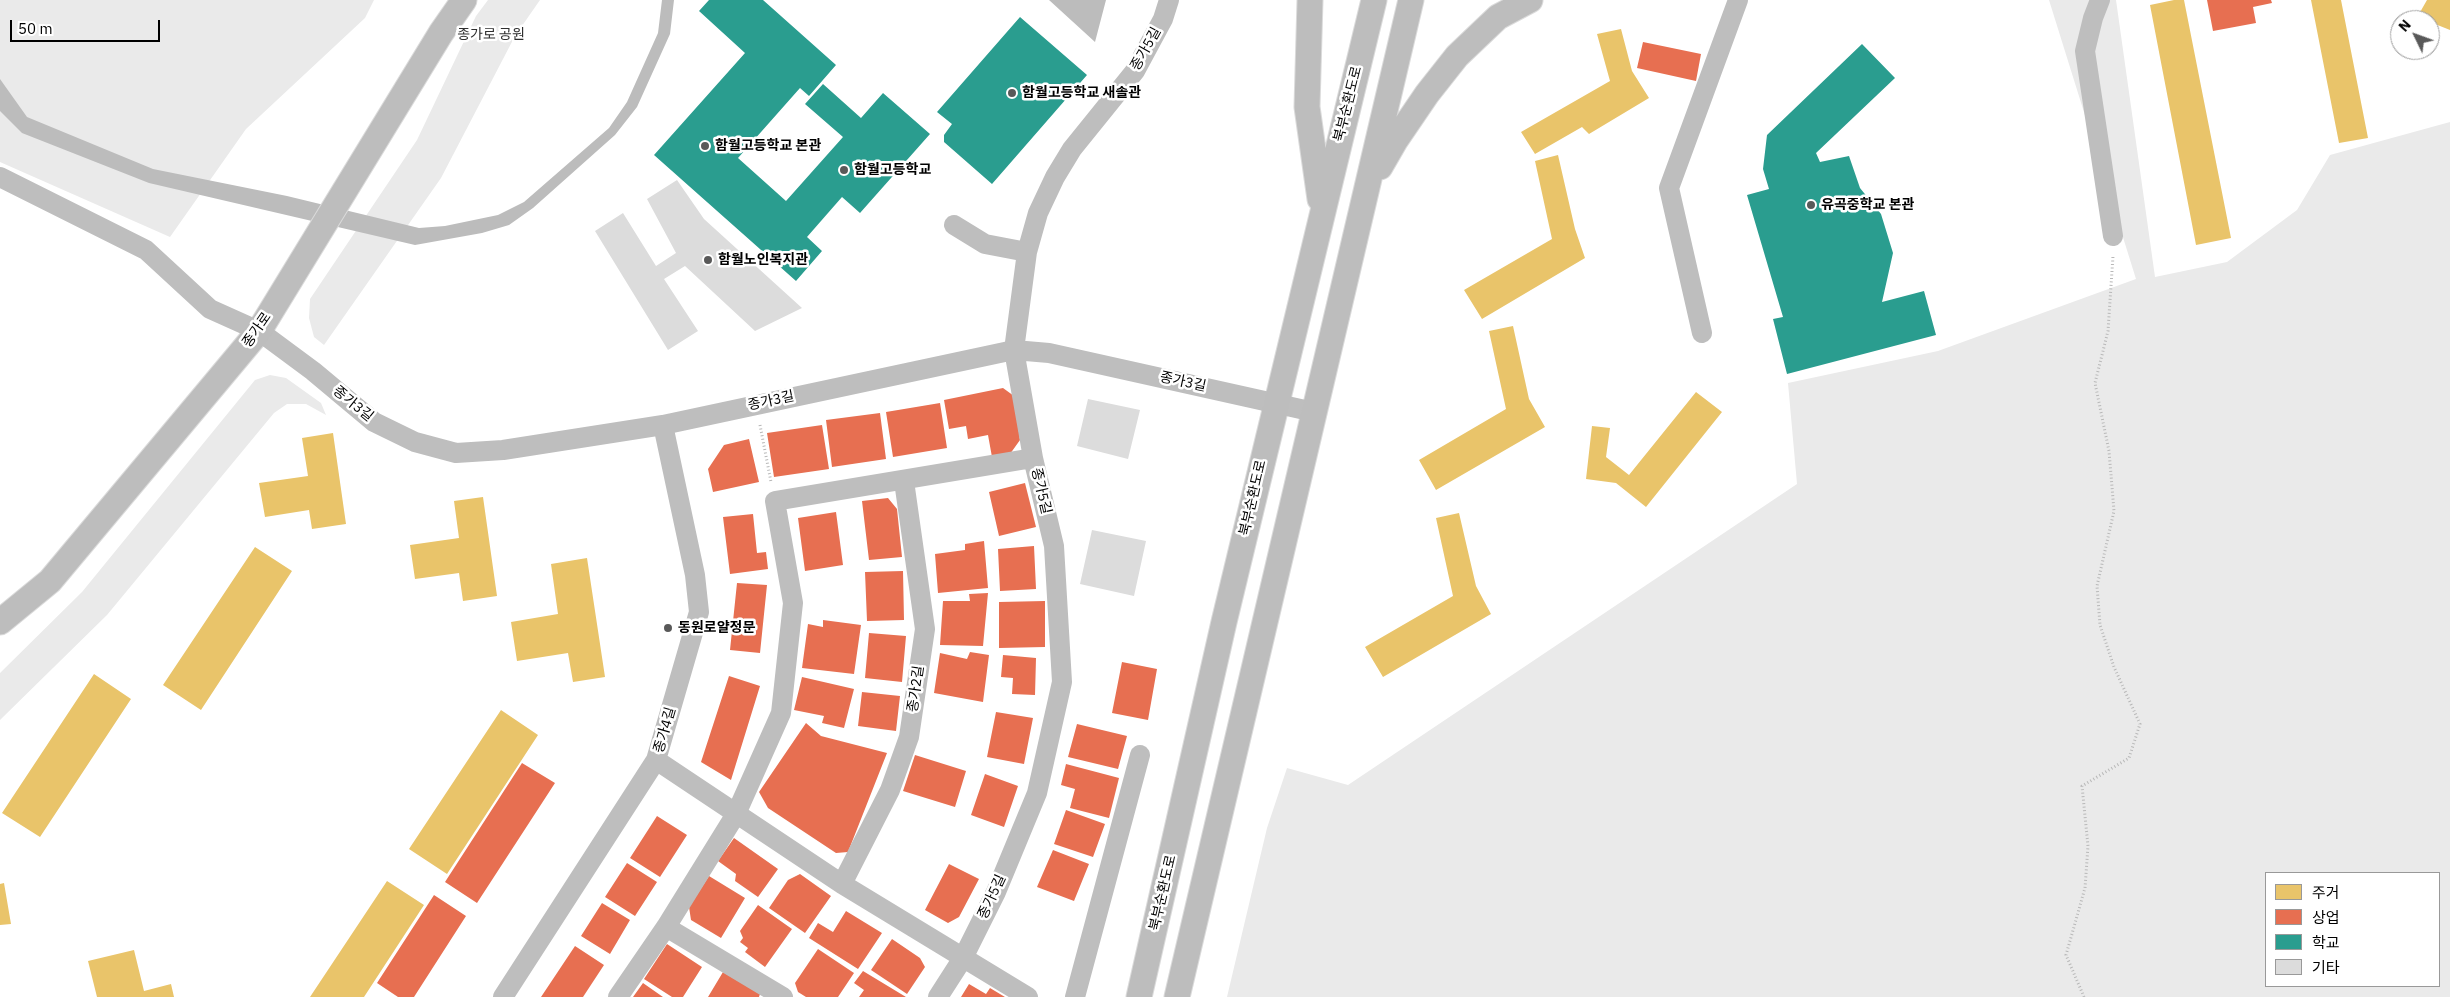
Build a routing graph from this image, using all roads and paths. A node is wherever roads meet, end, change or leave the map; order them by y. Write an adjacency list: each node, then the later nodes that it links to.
1 (464, 0): 15 (main road, 종가로)
2 (1169, 0): 14 (street, 종가5길)
3 (1310, 0): 11 (main road)
4 (1374, 0): 11 (main road, 북부순환도로)
5 (1411, 0): 10 (main road)
6 (1530, 0): 10 (main road)
7 (1738, 0): 16 (street)
8 (2100, 0): 13 (street)
9 (0, 177): 15 (street, 종가3길)
10 (1366, 194): 20 (main road)
11 (1322, 213): 18 (main road, 북부순환도로)
12 (954, 225): 14 (street)
13 (2113, 236): 40 (path)
14 (1027, 252): 17 (street, 종가5길)
15 (259, 331): 21 (street, 종가3길); 25 (main road, 종가로)
16 (1702, 333)
17 (1014, 350): 18 (street, 종가3길); 19 (street, 종가3길); 22 (street, 종가5길)
18 (1276, 403): 20 (street, 종가3길); 38 (main road, 북부순환도로)
19 (756, 404): 21 (street, 종가3길); 24 (path)
20 (1314, 412): 39 (main road)
21 (663, 425): 27 (street, 종가4길)
22 (1033, 458): 23 (street); 31 (street, 종가5길)
23 (904, 481): 24 (street); 29 (street, 종가2길)
24 (775, 501): 28 (street)
25 (0, 622)
26 (1140, 755): 37 (street)
27 (656, 760): 28 (street); 32 (street, 종가4길)
28 (736, 814): 29 (street); 30 (street)
29 (842, 884): 31 (street)
30 (666, 927): 33 (street); 34 (street)
31 (963, 958): 35 (street, 종가5길); 36 (street)
32 (503, 997)
33 (618, 997)
34 (783, 997)
35 (938, 997)
36 (1028, 997)
37 (1075, 997)
38 (1139, 997)
39 (1177, 997)
40 (2084, 997)

